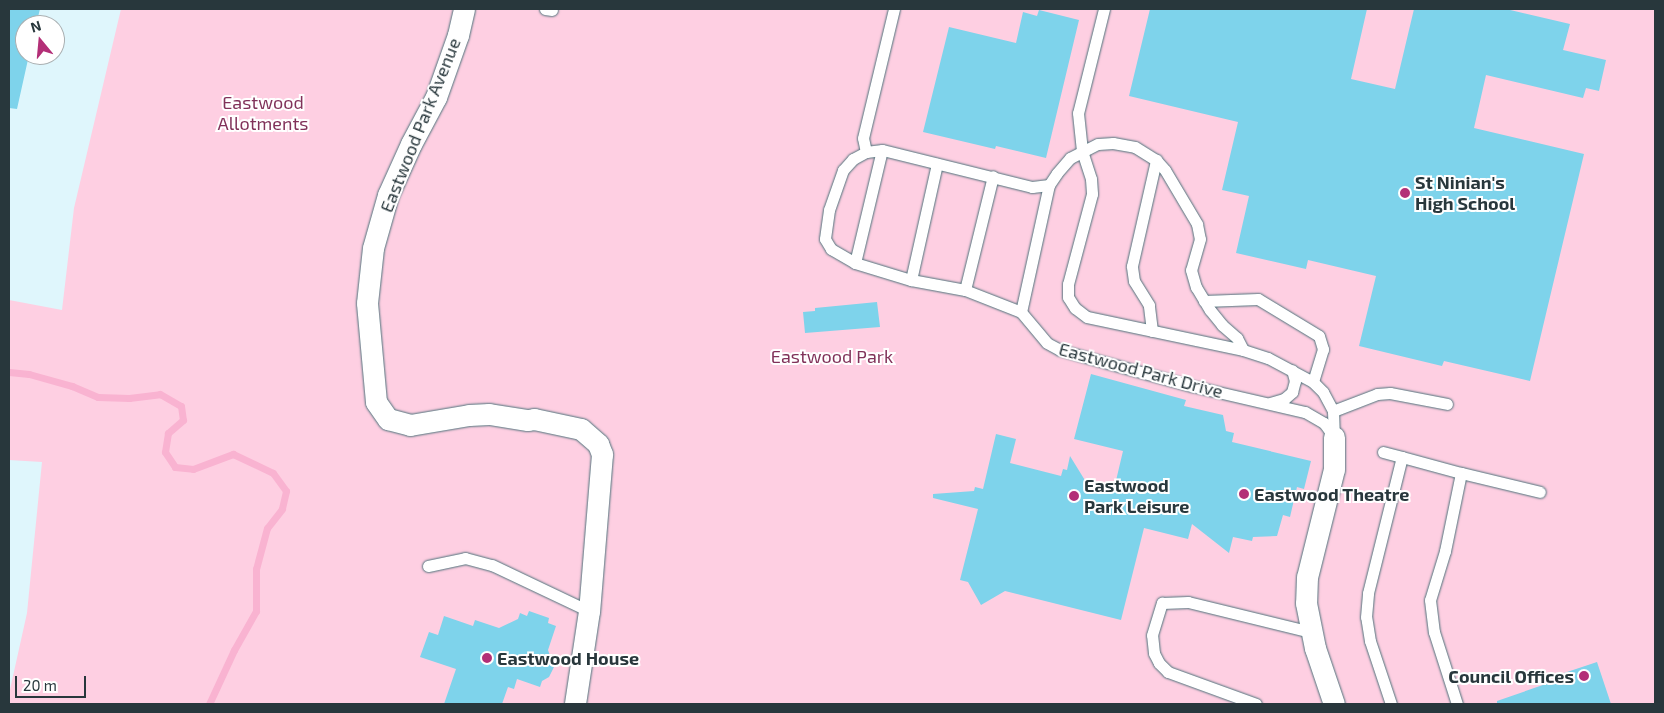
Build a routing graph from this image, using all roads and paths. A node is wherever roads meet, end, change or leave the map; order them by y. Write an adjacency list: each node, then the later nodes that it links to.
1 (464, 9): 29 (street, Eastwood Park Avenue)
2 (894, 9): 6 (lane)
3 (1104, 9): 5 (lane)
4 (882, 150): 6 (lane); 8 (lane); 11 (lane)
5 (1082, 150): 7 (lane); 10 (lane); 16 (lane)
6 (866, 152): 11 (lane)
7 (1156, 160): 14 (lane); 16 (lane)
8 (937, 164): 9 (lane); 12 (lane)
9 (994, 176): 10 (lane); 13 (lane)
10 (1049, 185): 15 (lane)
11 (855, 263): 12 (lane)
12 (911, 280): 13 (lane)
13 (965, 290): 15 (lane)
14 (1204, 301): 17 (lane); 19 (lane)
15 (1020, 312): 20 (lane, Eastwood Park Drive)
16 (1152, 331): 17 (lane)
17 (1243, 350): 18 (lane)
18 (1292, 370): 19 (lane); 20 (lane)
19 (1313, 382): 22 (lane)
20 (1268, 404): 23 (lane, Eastwood Park Drive)
21 (1446, 404): 22 (lane)
22 (1333, 411): 23 (lane)
23 (1334, 437): 30 (street)
24 (1383, 452): 25 (lane)
25 (1402, 457): 26 (lane); 34 (lane)
26 (1460, 473): 27 (lane); 35 (lane)
27 (1540, 492)
28 (428, 566): 29 (lane)
29 (589, 611): 31 (street, Eastwood Park Avenue)
30 (1311, 632): 32 (lane); 33 (street)
31 (576, 704)
32 (1256, 704)
33 (1334, 704)
34 (1391, 704)
35 (1457, 704)

